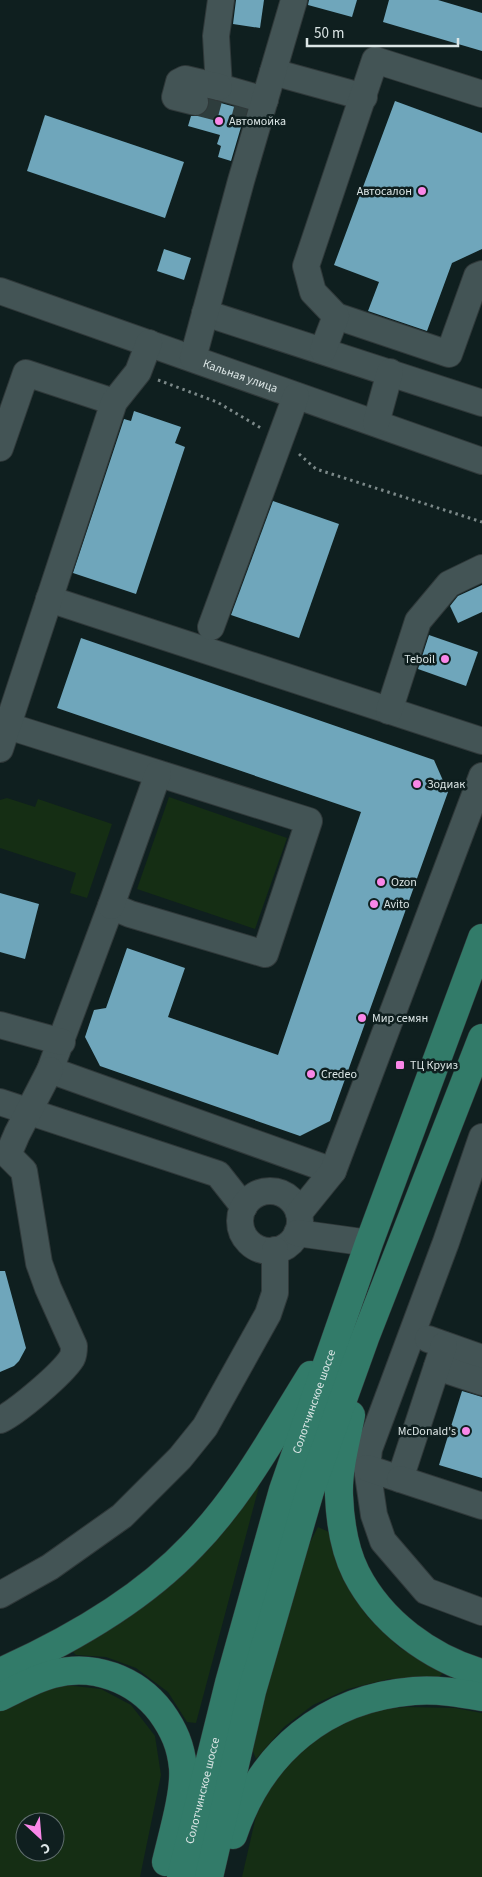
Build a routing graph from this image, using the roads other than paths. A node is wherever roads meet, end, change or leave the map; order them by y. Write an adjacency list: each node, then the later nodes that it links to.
1 (221, 0): 4 (street)
2 (294, 0): 3 (street)
3 (273, 72): 6 (street); 8 (street)
4 (219, 87): 7 (street); 8 (street)
5 (482, 94): 6 (street)
6 (364, 97): 12 (street)
7 (195, 102)
8 (258, 111): 11 (street)
9 (482, 274): 12 (street)
10 (0, 291): 13 (street, Кальная улица)
11 (205, 313): 14 (street); 15 (street)
12 (336, 316): 14 (street)
13 (149, 343): 15 (street, Кальная улица); 18 (street)
14 (323, 350): 16 (street)
15 (193, 358): 17 (street, Кальная улица)
16 (390, 372): 19 (street); 20 (street)
17 (296, 396): 20 (street, Кальная улица); 25 (street)
18 (114, 402): 21 (street); 24 (street)
19 (482, 403)
20 (376, 423): 22 (street, Кальная улица)
21 (0, 448)
22 (482, 461)
23 (482, 568): 26 (street)
24 (48, 599): 26 (street); 27 (street)
25 (211, 627)
26 (389, 711): 28 (street)
27 (4, 738): 29 (street)
28 (482, 741)
29 (158, 774): 31 (street); 31 (street)
30 (482, 776): 41 (street)
31 (111, 906): 35 (street)
32 (482, 938): 44 (main road, Солотчинское шоссе)
33 (0, 1025): 35 (street)
34 (482, 1038): 48 (main road, Солотчинское шоссе)
35 (62, 1042): 36 (street)
36 (50, 1070): 38 (street); 41 (street)
37 (0, 1102): 38 (street)
38 (30, 1112): 40 (street); 42 (street)
39 (482, 1138): 47 (street)
40 (4, 1155): 52 (street)
41 (333, 1171): 43 (street)
42 (244, 1207): 43 (street); 45 (street)
43 (298, 1223): 44 (street); 45 (street)
44 (369, 1243): 46 (main road, Солотчинское шоссе)
45 (275, 1250): 56 (street)
46 (338, 1331): 58 (main road); 63 (main road, Солотчинское шоссе)
47 (412, 1333): 49 (street); 53 (street)
48 (365, 1338): 59 (main road); 64 (main road, Солотчинское шоссе)
49 (441, 1356): 50 (street); 51 (street); 54 (street)
50 (482, 1358)
51 (482, 1382)
52 (0, 1420)
53 (367, 1468): 54 (street); 57 (street)
54 (400, 1479): 55 (street)
55 (482, 1506)
56 (0, 1595)
57 (482, 1612)
58 (0, 1672)
59 (482, 1673)
60 (0, 1697): 62 (main road)
61 (482, 1697): 65 (main road)
62 (163, 1877)
63 (181, 1877)
64 (209, 1877)
65 (223, 1877)

